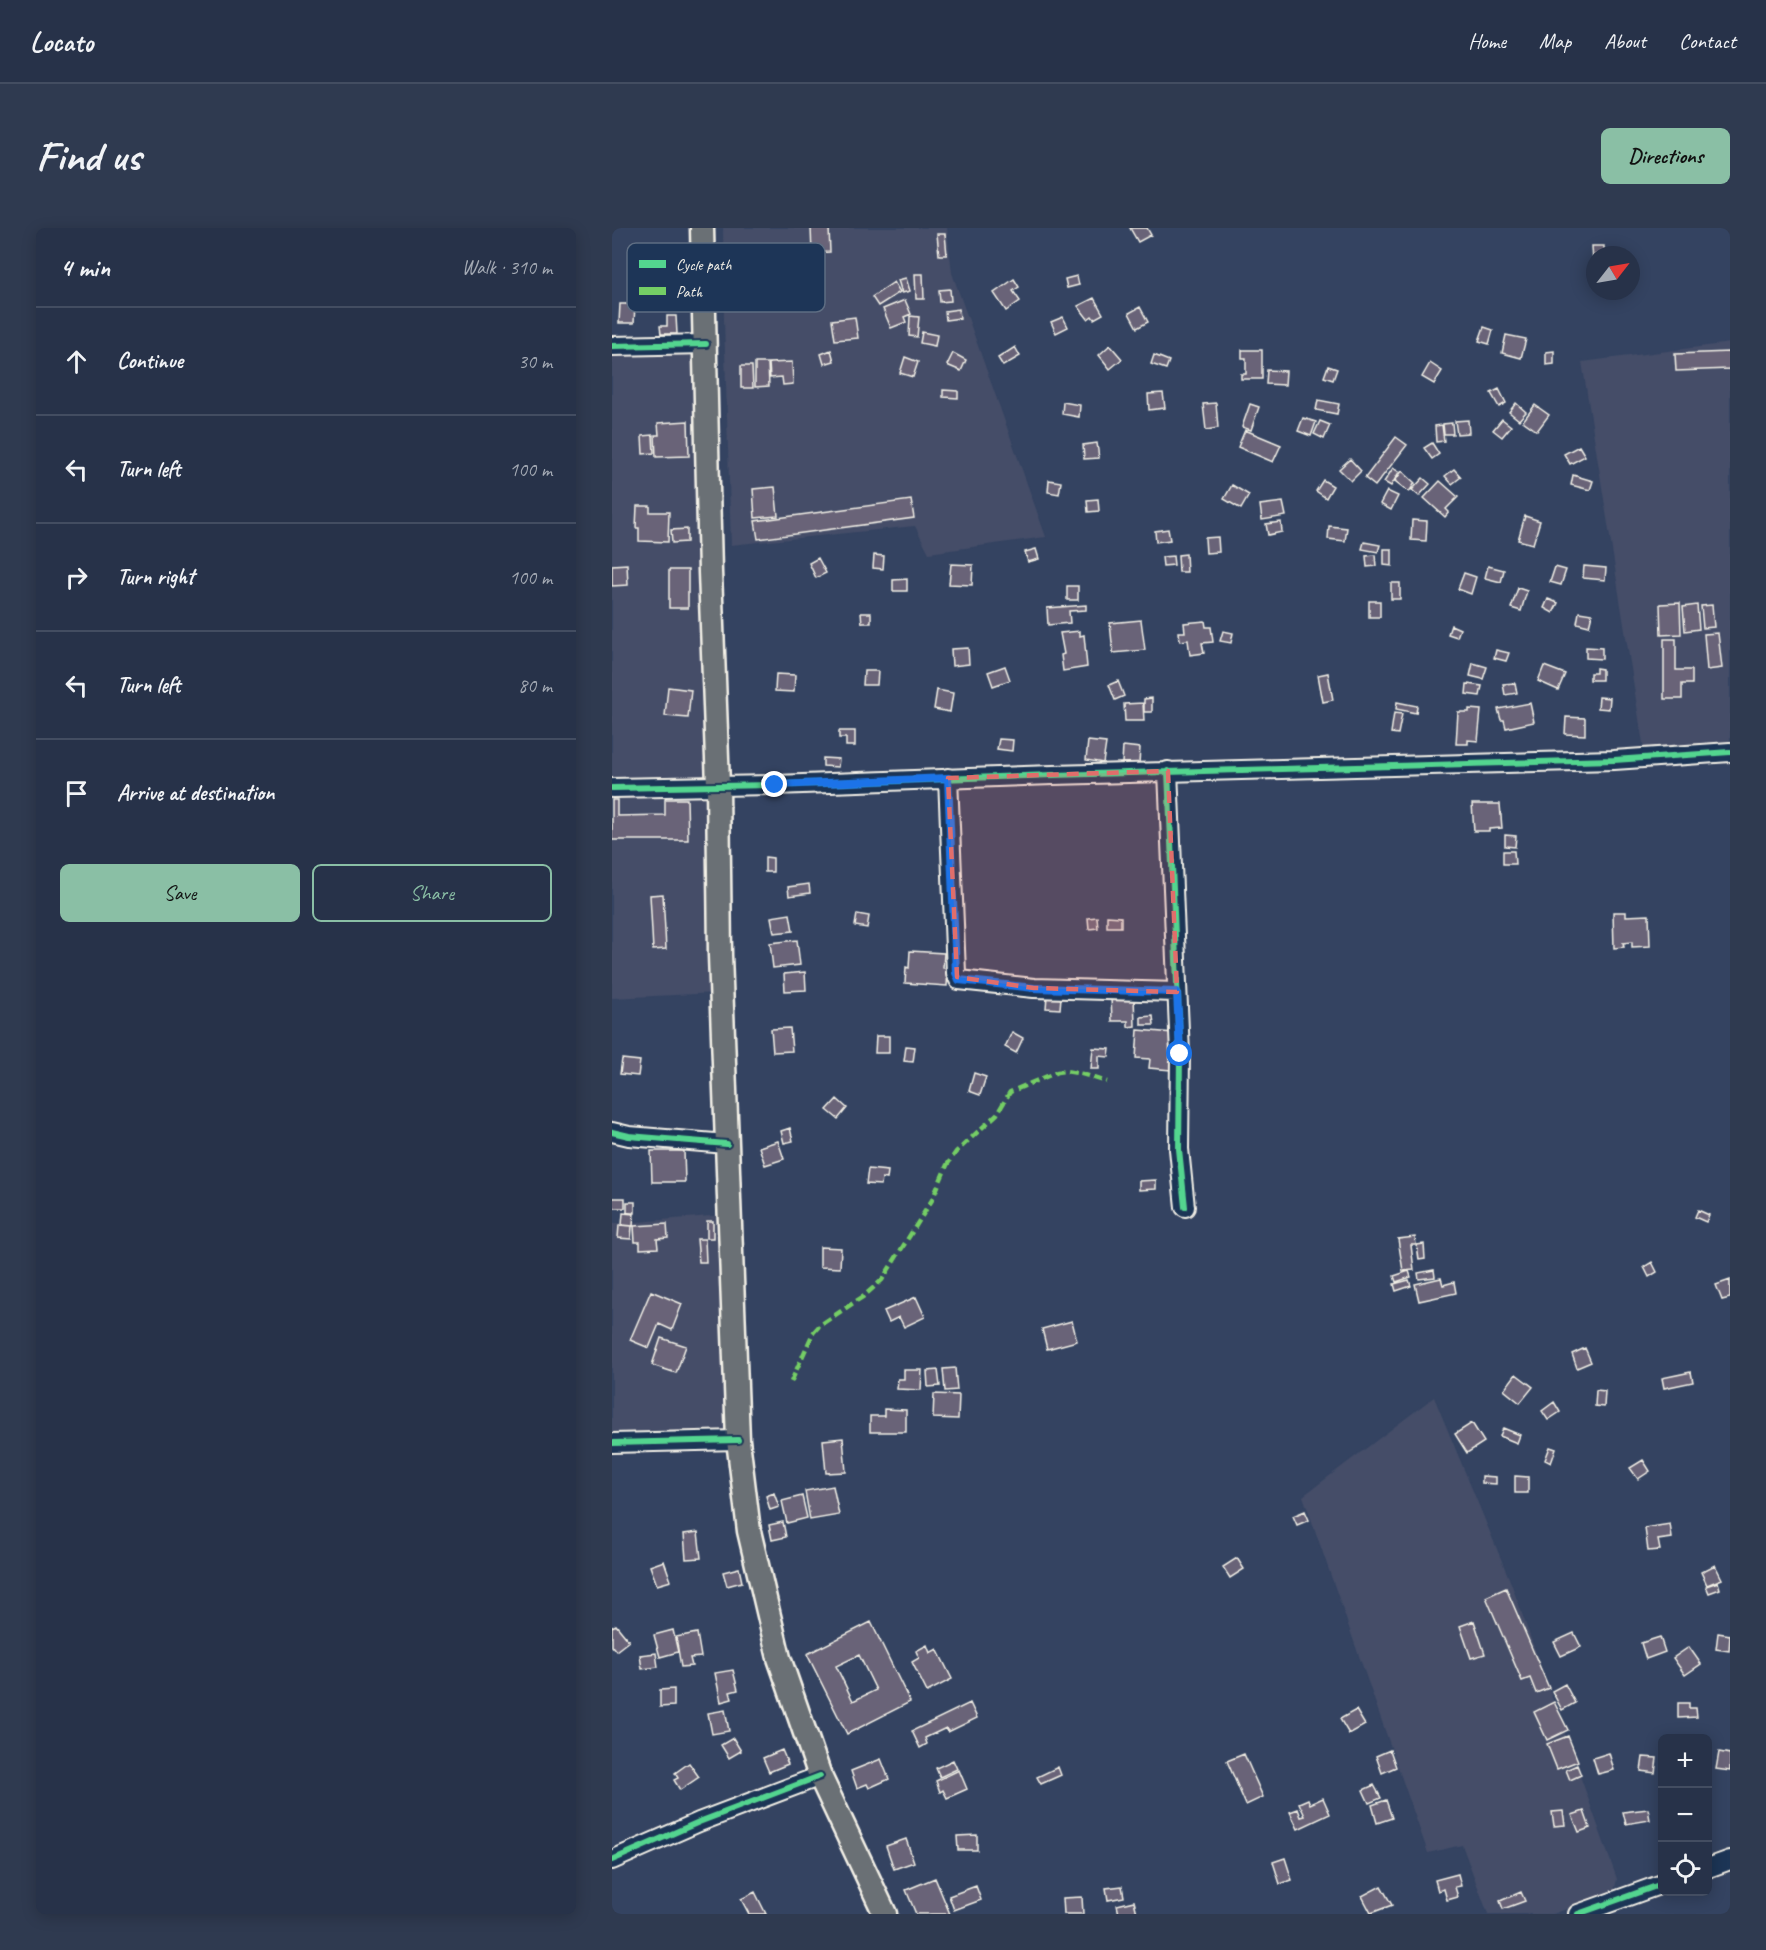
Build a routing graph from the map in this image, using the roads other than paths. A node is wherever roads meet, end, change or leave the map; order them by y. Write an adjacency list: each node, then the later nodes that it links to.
1 (702, 228): 2 (main road)
2 (703, 243)
3 (705, 312): 4 (main road)
4 (706, 344): 5 (street); 9 (main road)
5 (612, 346)
6 (1730, 753): 7 (street)
7 (1168, 771): 8 (street); 11 (street)
8 (948, 778): 9 (street); 11 (street)
9 (717, 785): 10 (street); 13 (main road)
10 (612, 788)
11 (1177, 992): 14 (street)
12 (612, 1132): 13 (street)
13 (727, 1144): 15 (main road)
14 (1185, 1207)
15 (738, 1440): 16 (street); 17 (main road)
16 (612, 1443)
17 (820, 1776): 18 (street); 23 (main road)
18 (612, 1860)
19 (1730, 1860): 20 (street)
20 (1712, 1866)
21 (1658, 1887): 22 (street)
22 (1627, 1906): 24 (street)
23 (885, 1914)
24 (1578, 1914)

